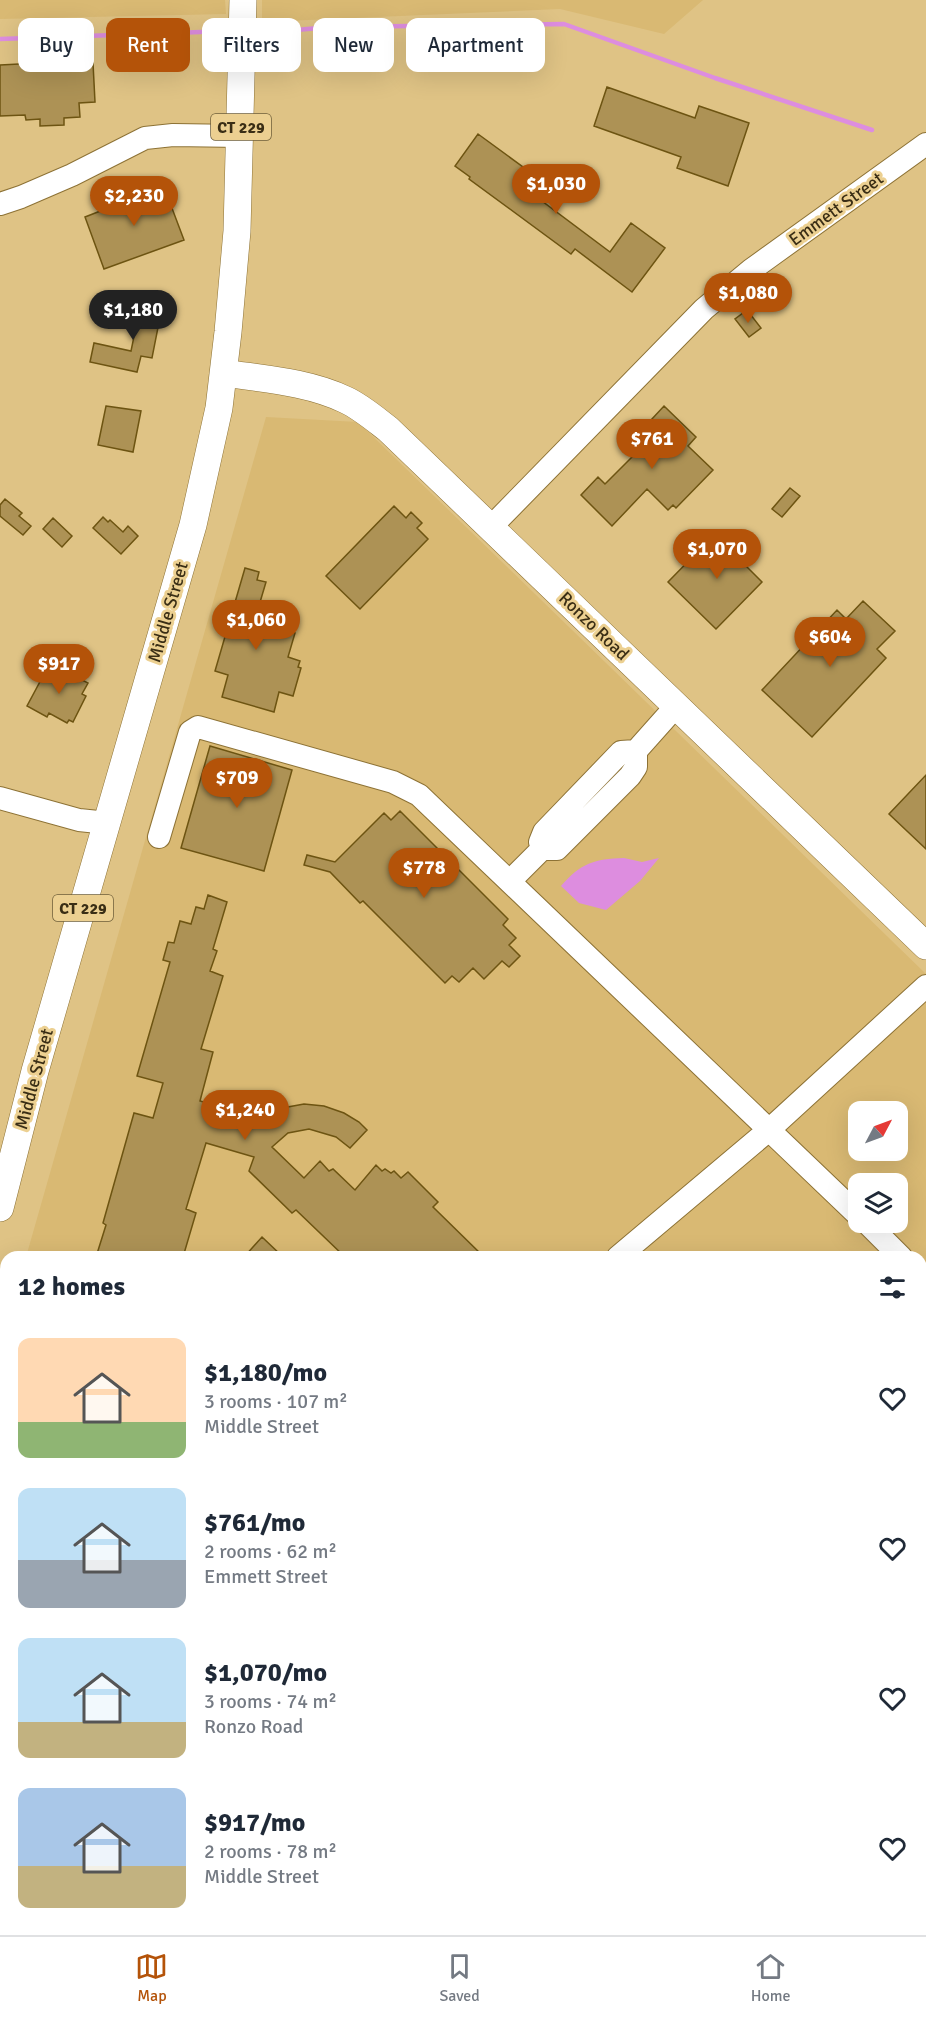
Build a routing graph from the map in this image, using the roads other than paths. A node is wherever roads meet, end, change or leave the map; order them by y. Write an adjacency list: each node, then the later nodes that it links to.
1 (243, 0): 2 (main road, Middle Street / CT 229)
2 (241, 136): 4 (street); 5 (main road, Middle Street / CT 229)
3 (926, 144): 6 (street, Emmett Street)
4 (0, 204)
5 (224, 373): 6 (main road, Ronzo Road); 9 (main road, Middle Street / CT 229)
6 (491, 527): 7 (main road, Ronzo Road)
7 (677, 705): 11 (street); 12 (main road, Ronzo Road)
8 (0, 798): 9 (street)
9 (108, 823): 16 (main road, Middle Street / CT 229)
10 (159, 837): 11 (street)
11 (510, 881): 14 (street)
12 (926, 946)
13 (926, 986): 14 (street)
14 (770, 1129): 15 (street); 18 (street)
15 (848, 1205)
16 (0, 1208)
17 (877, 1233): 19 (street)
18 (625, 1251)
19 (895, 1251)

